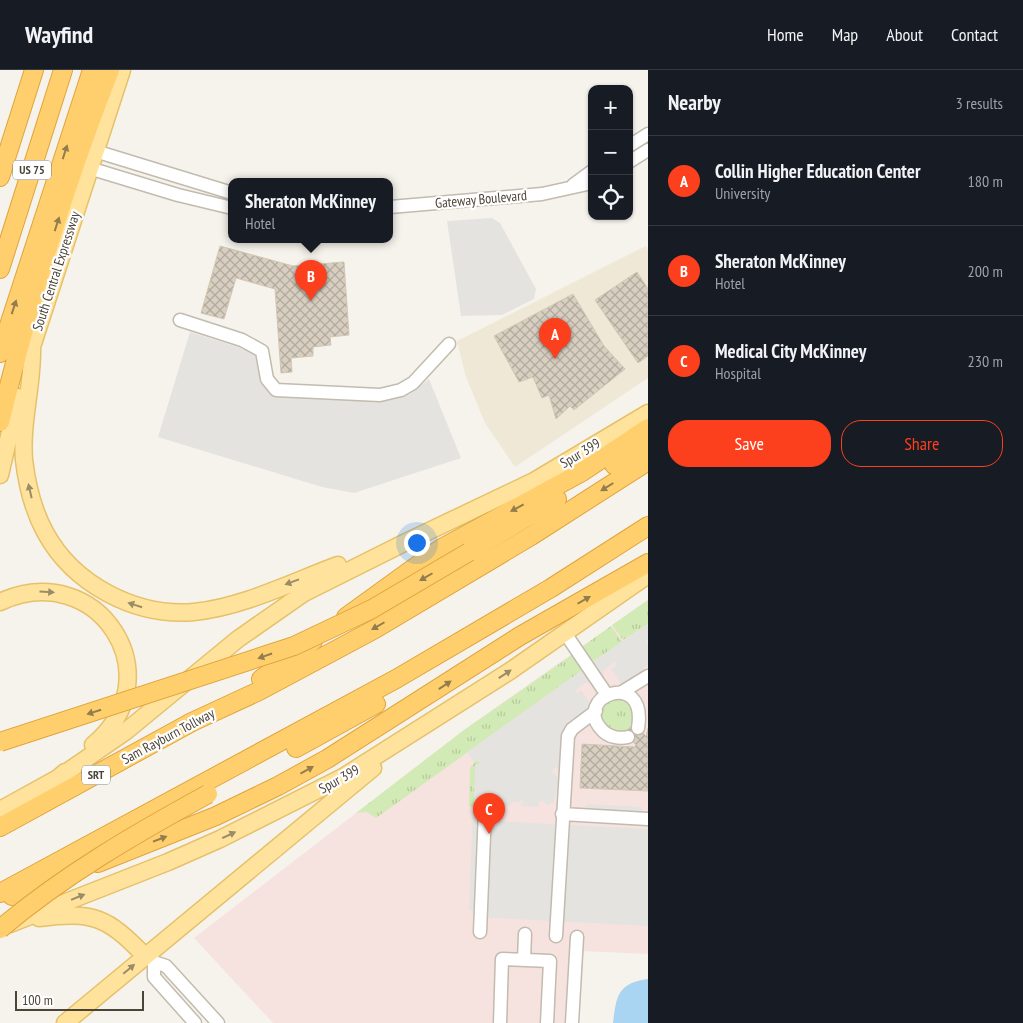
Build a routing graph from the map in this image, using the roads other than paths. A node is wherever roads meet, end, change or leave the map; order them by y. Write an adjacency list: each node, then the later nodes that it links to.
1 (34, 70): 13 (highway, US 75)
2 (63, 70): 19 (highway, US 75)
3 (92, 70): 23 (highway, one-way to 3)
4 (110, 70): 25 (highway, one-way to 4)
5 (122, 70): 9 (main road, South Central Expressway)
6 (648, 134): 7 (street)
7 (633, 143)
8 (648, 150): 10 (street)
9 (95, 151): 11 (main road, South Central Expressway); 16 (street)
10 (633, 159)
11 (89, 168): 17 (street); 22 (main road, South Central Expressway)
12 (588, 174): 15 (street, Gateway Boulevard)
13 (0, 177)
14 (588, 184): 15 (street, Gateway Boulevard)
15 (572, 186): 18 (street, Gateway Boulevard)
16 (228, 192)
17 (228, 207)
18 (393, 207)
19 (0, 269)
20 (180, 320): 21 (street)
21 (449, 344)
22 (32, 347): 29 (main road, South Central Expressway); 31 (main road, one-way to 22)
23 (0, 353)
24 (648, 413): 31 (main road, Spur 399)
25 (0, 422)
26 (648, 428): 41 (highway, one-way to 41)
27 (648, 444): 45 (highway, one-way to 45, bridge)
28 (648, 461): 41 (highway, Sam Rayburn Tollway / SRT, one-way to 41)
29 (0, 475)
30 (648, 526): 34 (highway)
31 (404, 542): 46 (main road, Spur 399)
32 (648, 563): 53 (highway, one-way to 32)
33 (648, 575): 36 (main road, Spur 399)
34 (551, 588): 52 (highway); 55 (highway, bridge)
35 (0, 602): 46 (main road, one-way to 46)
36 (565, 632): 39 (street); 43 (main road, Spur 399, one-way to 36)
37 (648, 676): 38 (street)
38 (622, 692): 39 (street); 42 (street)
39 (607, 695): 40 (street)
40 (596, 711): 44 (street); 49 (street)
41 (192, 722): 51 (highway, Sam Rayburn Tollway / SRT)
42 (638, 728)
43 (420, 729): 54 (main road, Spur 399, one-way to 43); 60 (main road)
44 (628, 737)
45 (0, 742)
46 (58, 778): 47 (main road)
47 (0, 810)
48 (485, 811): 56 (street)
49 (562, 814): 50 (street); 58 (street)
50 (648, 819)
51 (0, 827)
52 (0, 893)
53 (0, 901)
54 (16, 921): 55 (main road, Spur 399); 60 (main road)
55 (0, 928)
56 (480, 932)
57 (526, 934): 61 (street)
58 (556, 936)
59 (577, 937): 67 (street)
60 (150, 959): 62 (main road, one-way to 60); 63 (street); 64 (street)
61 (524, 960): 65 (street); 66 (street)
62 (65, 1023)
63 (196, 1023)
64 (218, 1023)
65 (500, 1023)
66 (548, 1023)
67 (572, 1023)

